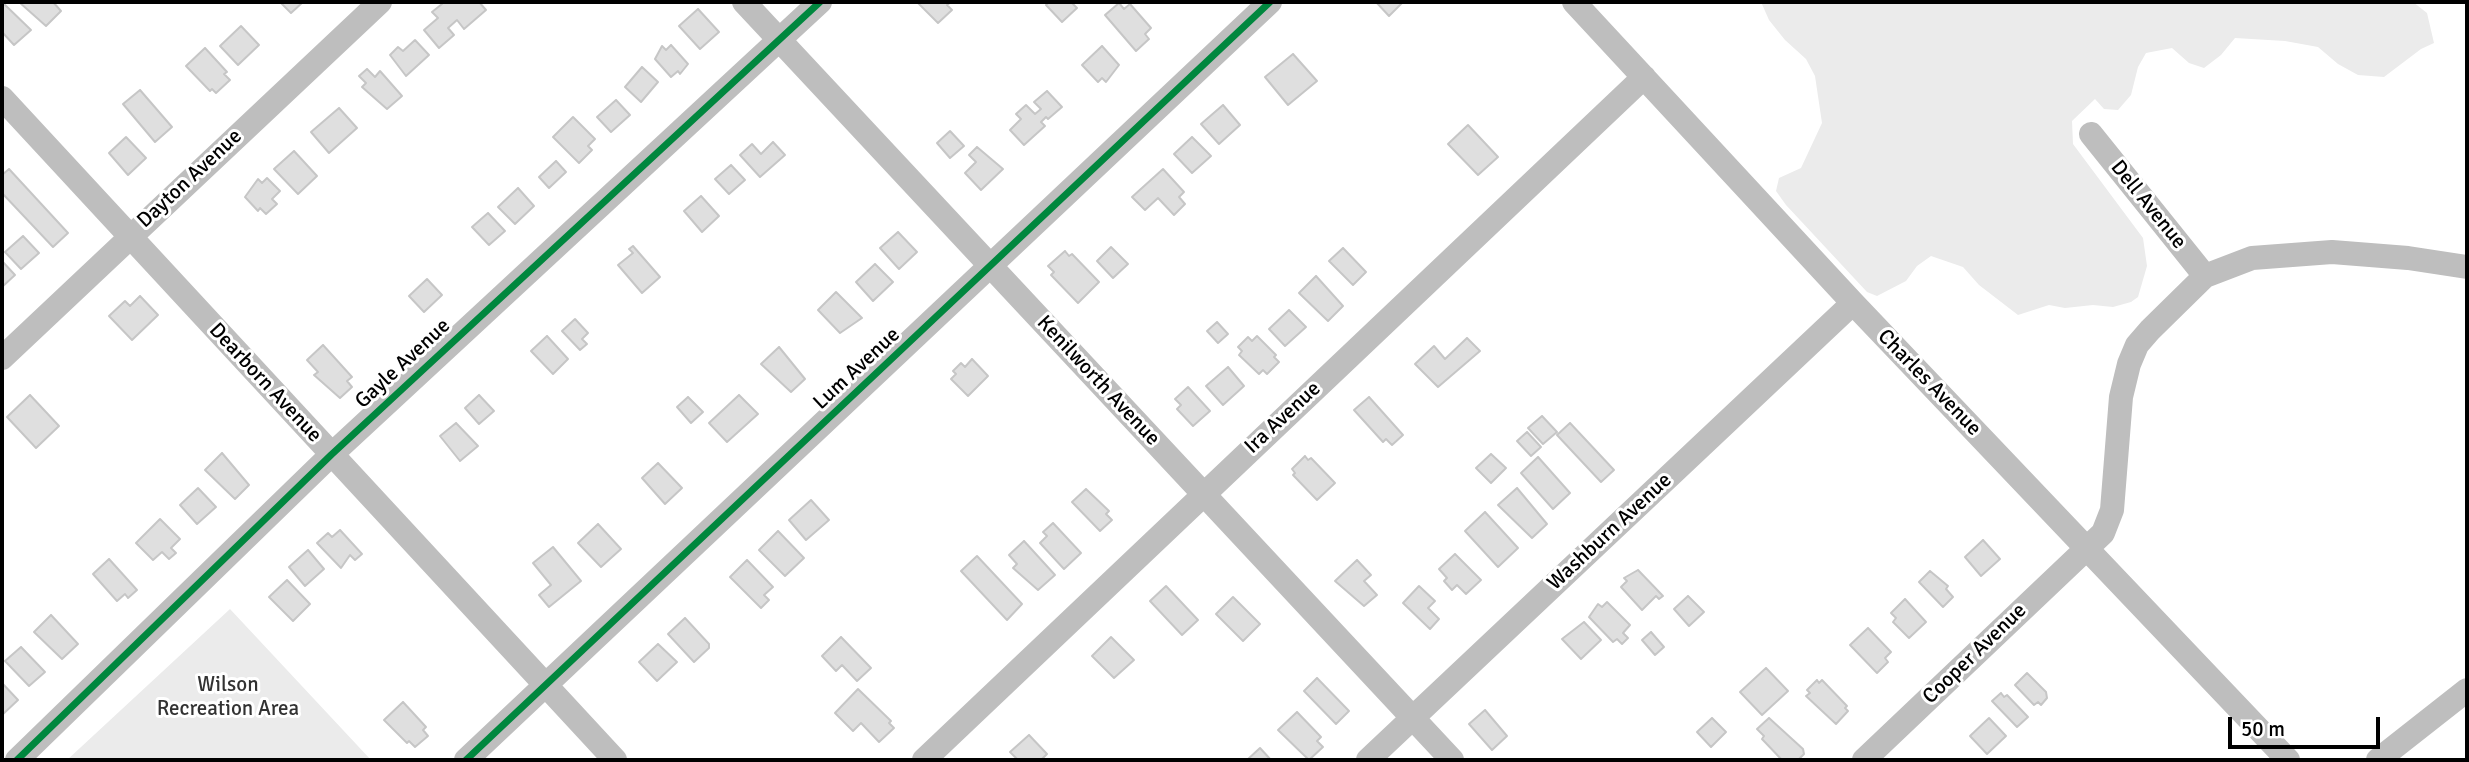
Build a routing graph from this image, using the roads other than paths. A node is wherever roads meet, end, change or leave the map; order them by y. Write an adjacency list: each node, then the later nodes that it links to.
1 (380, 2): 10 (street, Dayton Avenue)
2 (744, 2): 6 (street, Kenilworth Avenue)
3 (820, 2): 6 (street, Gayle Avenue)
4 (1270, 2): 11 (street, Lum Avenue)
5 (1574, 2): 7 (street, Charles Avenue)
6 (779, 40): 11 (street, Kenilworth Avenue); 16 (street, Gayle Avenue)
7 (1644, 77): 14 (street, Charles Avenue); 17 (street, Ira Avenue)
8 (2, 98): 10 (street, Dearborn Avenue)
9 (2091, 134): 13 (street, Dell Avenue)
10 (128, 237): 15 (street, Dayton Avenue); 16 (street, Dearborn Avenue)
11 (992, 266): 17 (street, Kenilworth Avenue); 19 (street, Lum Avenue)
12 (2467, 267): 13 (street)
13 (2205, 276): 18 (street, Cooper Avenue)
14 (1853, 303): 18 (street, Charles Avenue); 21 (street, Washburn Avenue)
15 (2, 358)
16 (331, 455): 19 (street, Dearborn Avenue); 22 (street, Gayle Avenue)
17 (1203, 494): 21 (street, Kenilworth Avenue); 25 (street, Ira Avenue)
18 (2087, 549): 28 (street, Cooper Avenue); 29 (street, Charles Avenue)
19 (545, 685): 23 (street, Lum Avenue); 24 (street, Dearborn Avenue)
20 (2467, 690): 30 (street)
21 (1413, 718): 26 (street, Washburn Avenue); 27 (street, Kenilworth Avenue)
22 (17, 760)
23 (466, 760)
24 (615, 760)
25 (924, 760)
26 (1368, 760)
27 (1452, 760)
28 (1864, 760)
29 (2288, 760)
30 (2378, 760)

